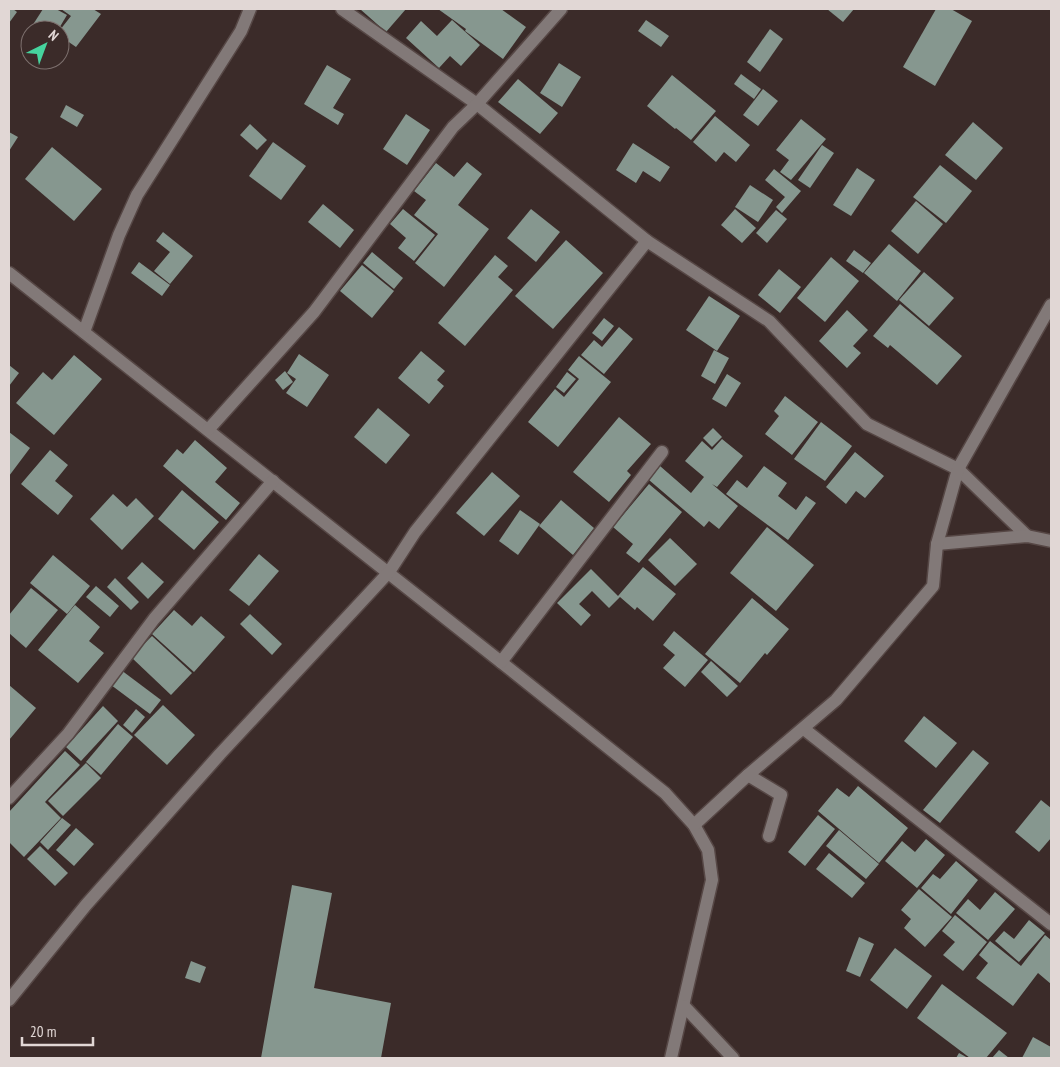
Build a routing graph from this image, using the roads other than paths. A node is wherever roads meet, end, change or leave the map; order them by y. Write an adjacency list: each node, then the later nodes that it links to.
1 (250, 9): 8 (street)
2 (342, 9): 4 (street)
3 (561, 9): 4 (street)
4 (477, 104): 5 (street); 9 (street)
5 (647, 241): 11 (street); 16 (street)
6 (9, 272): 8 (street)
7 (1051, 304): 11 (street)
8 (84, 332): 9 (street)
9 (208, 430): 12 (street)
10 (662, 452): 17 (street)
11 (958, 469): 13 (street); 15 (street)
12 (273, 481): 16 (street); 20 (street)
13 (1027, 536): 14 (street); 15 (street)
14 (1051, 541)
15 (937, 544): 18 (street)
16 (389, 572): 17 (street); 24 (street)
17 (501, 662): 21 (street)
18 (804, 729): 19 (street); 23 (street)
19 (748, 775): 21 (street); 22 (street)
20 (9, 798)
21 (694, 825): 25 (street)
22 (769, 836)
23 (1051, 924)
24 (9, 1000)
25 (684, 1006): 26 (street); 27 (street)
26 (671, 1058)
27 (734, 1058)

